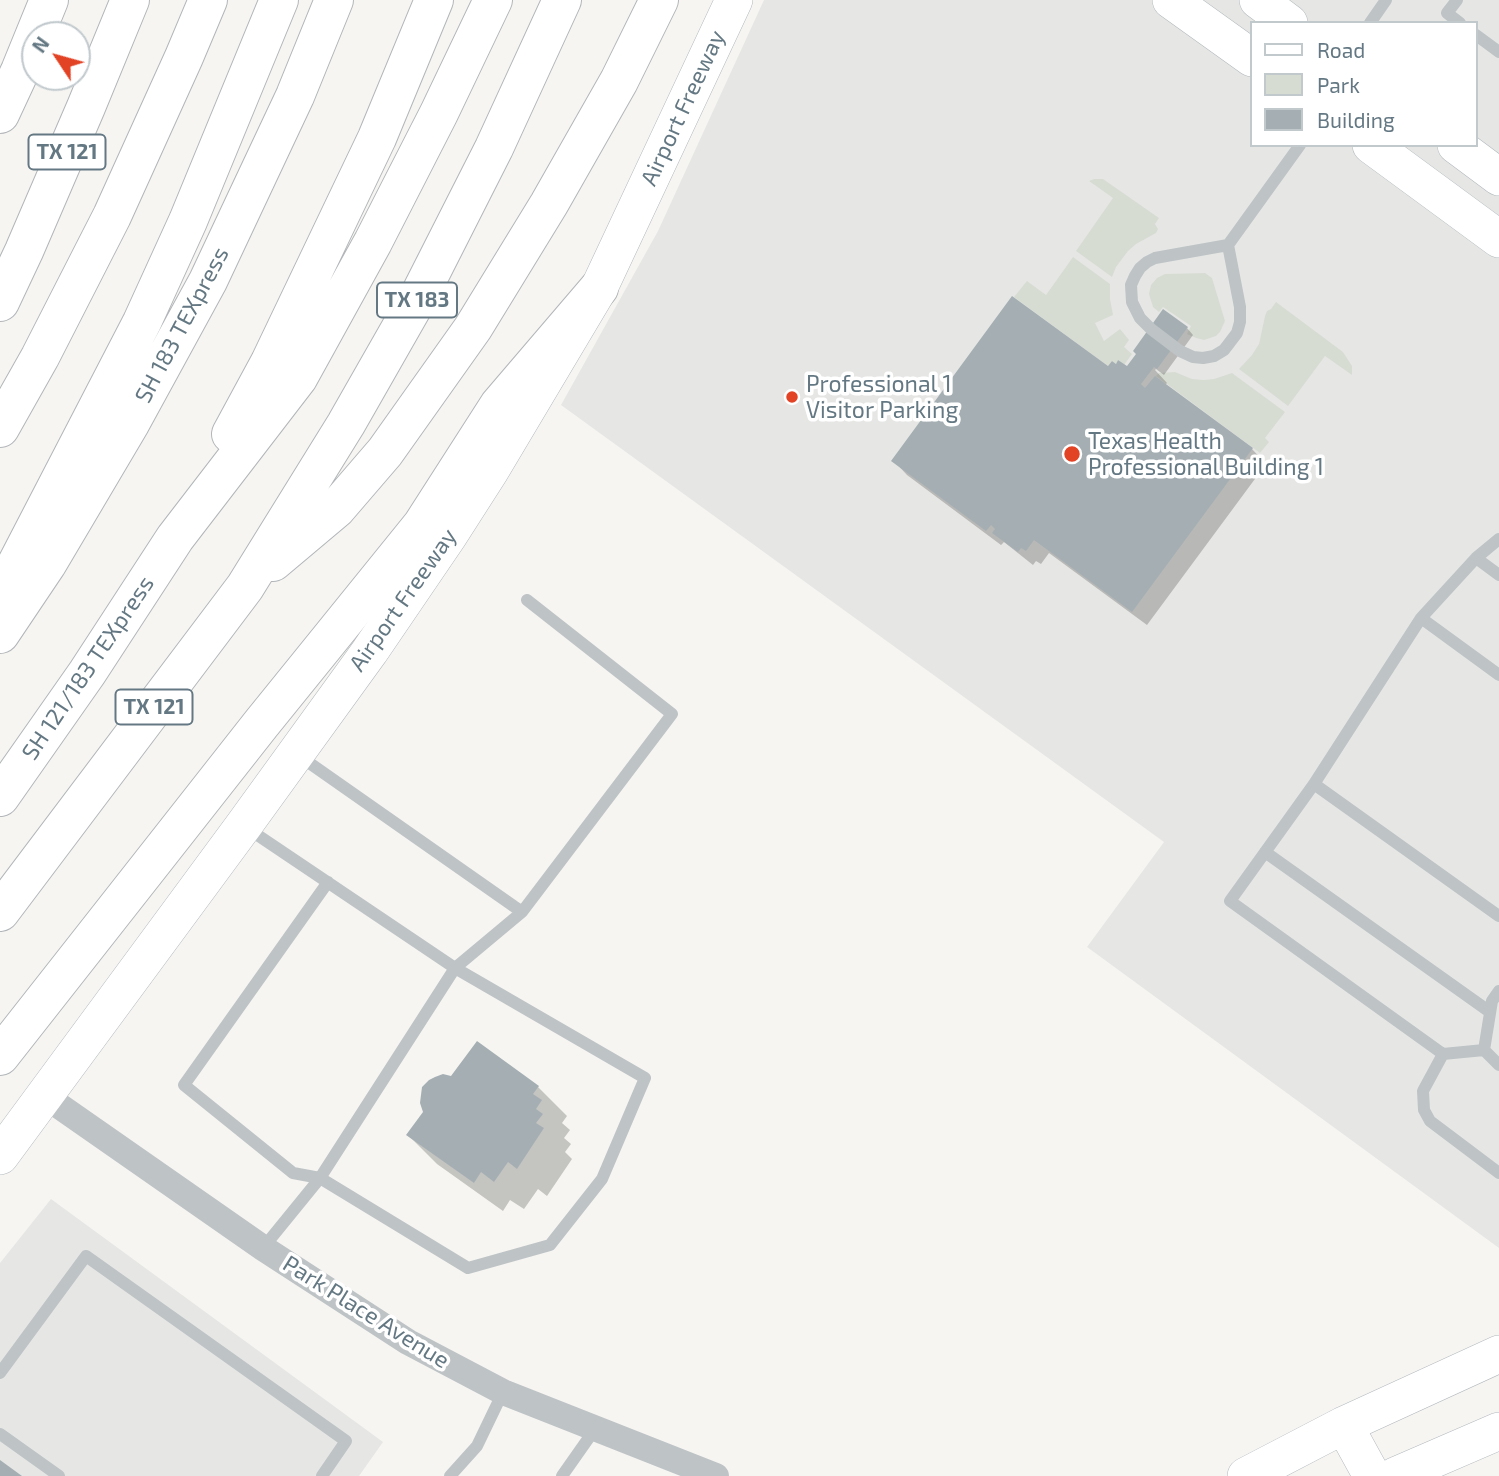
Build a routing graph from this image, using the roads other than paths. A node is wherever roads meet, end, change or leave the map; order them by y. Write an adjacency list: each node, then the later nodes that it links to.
1 (49, 0): 21 (highway)
2 (130, 0): 29 (highway, TX 121)
3 (208, 0): 30 (highway)
4 (279, 0): 36 (highway)
5 (334, 0): 39 (highway, SH 183 TEXpress)
6 (434, 0): 31 (highway)
7 (493, 0): 31 (highway)
8 (562, 0): 35 (highway, TX 183)
9 (659, 0): 35 (highway)
10 (734, 0): 28 (main road, Airport Freeway)
11 (1171, 0): 20 (main road)
12 (1258, 0): 15 (main road)
13 (1386, 0): 16 (lane)
14 (1457, 0): 17 (lane)
15 (1286, 21)
16 (1371, 21)
17 (1457, 21)
18 (1478, 36): 19 (lane)
19 (1499, 52)
20 (1250, 57)
21 (0, 114)
22 (1299, 147): 27 (lane)
23 (1374, 147): 26 (main road)
24 (1459, 147): 25 (main road)
25 (1499, 177)
26 (1499, 239)
27 (1228, 245): 27 (lane)
28 (599, 288): 41 (main road, Airport Freeway); 55 (highway)
29 (0, 302)
30 (0, 428)
31 (175, 538): 43 (highway, SH 121/183 TEXpress)
32 (1499, 539): 33 (lane)
33 (1476, 558): 34 (lane); 38 (lane)
34 (1499, 575)
35 (245, 587): 47 (highway, TX 121)
36 (0, 596)
37 (527, 600): 48 (lane)
38 (1421, 618): 40 (lane); 42 (lane)
39 (0, 634)
40 (1499, 675)
41 (295, 753): 44 (main road, Airport Freeway); 48 (lane)
42 (1314, 783): 45 (lane); 49 (lane)
43 (0, 797)
44 (244, 825): 46 (lane); 57 (main road, Airport Freeway)
45 (1265, 852): 52 (lane); 54 (lane)
46 (328, 882): 50 (lane); 60 (lane)
47 (0, 912)
48 (522, 912): 50 (lane)
49 (1499, 916)
50 (455, 968): 60 (lane); 60 (lane)
51 (1499, 991): 52 (lane)
52 (1490, 1012): 53 (lane)
53 (1485, 1050): 54 (lane); 56 (lane)
54 (1443, 1054): 59 (lane)
55 (0, 1056)
56 (1499, 1065)
57 (45, 1096): 58 (main road, Airport Freeway); 61 (street, Park Place Avenue)
58 (0, 1156)
59 (1499, 1173)
60 (320, 1178): 61 (lane)
61 (263, 1248): 64 (street, Park Place Avenue)
62 (1499, 1354): 65 (main road)
63 (0, 1373): 71 (lane)
64 (503, 1392): 66 (street, Park Place Avenue); 72 (lane)
65 (1344, 1425): 75 (main road); 76 (main road)
66 (595, 1429): 69 (street, Park Place Avenue); 73 (lane)
67 (1499, 1431): 77 (main road)
68 (0, 1433): 70 (lane)
69 (681, 1470): 74 (street, Park Place Avenue)
70 (59, 1476)
71 (322, 1476)
72 (450, 1476)
73 (562, 1476)
74 (716, 1476)
75 (1246, 1476)
76 (1372, 1476)
77 (1395, 1476)

